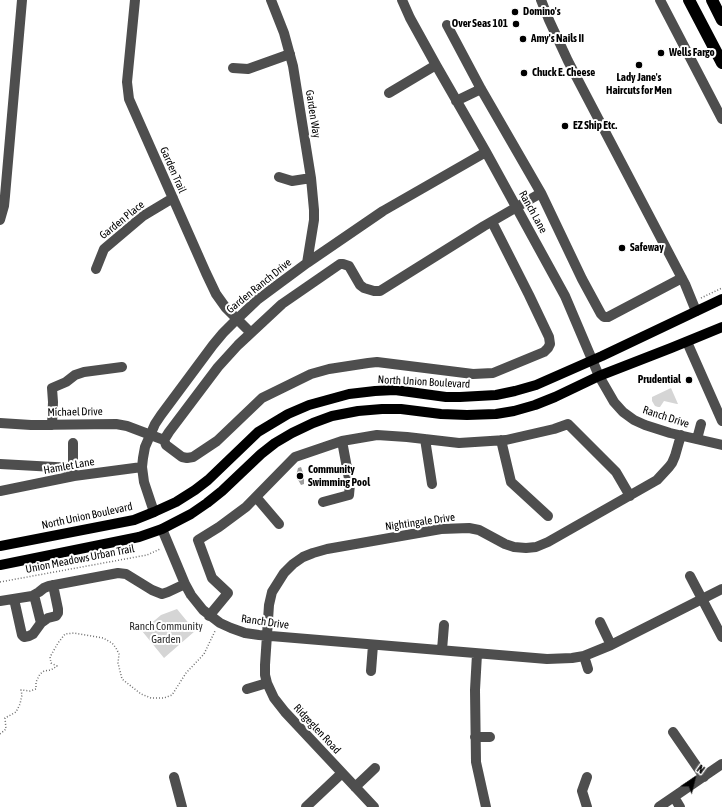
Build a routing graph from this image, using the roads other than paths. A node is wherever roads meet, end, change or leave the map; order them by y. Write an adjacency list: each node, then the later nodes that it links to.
1 (22, 0): 25 (street)
2 (135, 0): 23 (street, Garden Trail)
3 (271, 0): 11 (street, Garden Way)
4 (402, 0): 13 (street, Ranch Lane)
5 (541, 0): 29 (street)
6 (660, 0): 18 (street)
7 (689, 0): 12 (highway)
8 (712, 0): 9 (highway)
9 (722, 20)
10 (447, 25): 15 (street)
11 (290, 54): 14 (street); 21 (street, Garden Way)
12 (722, 63)
13 (436, 65): 16 (street); 17 (street, Ranch Lane)
14 (233, 68)
15 (481, 89): 17 (street); 22 (street)
16 (389, 93)
17 (456, 101): 19 (street, Ranch Lane)
18 (722, 119)
19 (486, 152): 24 (street, Ranch Lane); 27 (street, Garden Ranch Drive)
20 (279, 177): 21 (street)
21 (311, 178): 27 (street, Garden Way)
22 (541, 193): 24 (street); 29 (street)
23 (173, 198): 28 (street, Garden Place); 32 (street, Garden Trail)
24 (516, 207): 26 (street); 36 (street, Ranch Lane)
25 (0, 220)
26 (492, 222): 34 (street); 47 (street)
27 (307, 262): 32 (street, Garden Ranch Drive)
28 (96, 269)
29 (682, 278): 31 (street)
30 (722, 299): 31 (main road, North Union Boulevard)
31 (696, 311): 36 (main road, North Union Boulevard)
32 (237, 318): 34 (street, Garden Trail); 43 (street, Garden Ranch Drive)
33 (722, 327): 35 (main road)
34 (251, 333): 47 (street)
35 (687, 342): 38 (main road); 39 (street)
36 (592, 360): 38 (street, Ranch Lane); 60 (main road, North Union Boulevard)
37 (122, 367): 42 (street)
38 (599, 376): 44 (street, Ranch Drive); 63 (main road)
39 (722, 420)
40 (0, 423): 42 (street, Michael Drive)
41 (701, 424): 46 (street)
42 (52, 425): 43 (street, Michael Drive)
43 (150, 434): 47 (street, Michael Drive); 53 (street, Garden Ranch Drive)
44 (681, 435): 46 (street, Ranch Drive); 57 (street, Nightingale Drive)
45 (425, 439): 48 (street); 49 (street); 55 (street)
46 (697, 439): 51 (street, Ranch Drive)
47 (164, 440)
48 (342, 440): 58 (street); 59 (street)
49 (502, 440): 57 (street); 61 (street)
50 (73, 443): 54 (street)
51 (722, 446)
52 (0, 464): 54 (street)
53 (142, 467): 54 (street, Hamlet Lane); 60 (street, Garden Ranch Drive)
54 (73, 472): 56 (street, Hamlet Lane)
55 (432, 484)
56 (0, 491)
57 (630, 496): 78 (street, Nightingale Drive)
58 (256, 497): 62 (street); 74 (street)
59 (323, 502)
60 (154, 512): 64 (main road, North Union Boulevard)
61 (548, 516)
62 (279, 524)
63 (162, 529): 65 (main road); 67 (street, Ranch Drive)
64 (0, 546)
65 (0, 565)
66 (690, 576): 72 (street)
67 (185, 584): 68 (street); 74 (street, Ranch Drive)
68 (53, 585): 70 (street); 76 (street)
69 (722, 590): 72 (street, Ranch Drive)
70 (34, 595): 71 (street); 76 (street)
71 (14, 599): 73 (street); 76 (street)
72 (703, 600): 79 (street); 81 (street, Ranch Drive)
73 (0, 601)
74 (209, 616): 78 (street, Ranch Drive)
75 (600, 622): 81 (street)
76 (41, 623)
77 (444, 625): 82 (street)
78 (267, 636): 80 (street, Ranch Drive); 87 (street, Ridgeglen Road)
79 (722, 637)
80 (373, 645): 82 (street, Ranch Drive); 86 (street)
81 (611, 645): 84 (street, Ranch Drive)
82 (442, 650): 83 (street, Ranch Drive)
83 (477, 654): 84 (street, Ranch Drive); 90 (street)
84 (584, 656): 85 (street)
85 (588, 669)
86 (371, 672)
87 (267, 683): 88 (street); 94 (street, Ridgeglen Road)
88 (247, 689)
89 (673, 732): 96 (street)
90 (475, 737): 91 (street); 103 (street)
91 (490, 737)
92 (722, 764): 96 (street)
93 (374, 768): 98 (street)
94 (342, 773): 98 (street, Ridgeglen Road); 101 (street)
95 (587, 777): 104 (street)
96 (704, 777): 99 (street)
97 (174, 778): 100 (street)
98 (355, 787): 102 (street, Ridgeglen Road)
99 (674, 797): 105 (street); 106 (street)
100 (182, 807)
101 (306, 807)
102 (374, 807)
103 (486, 807)
104 (587, 807)
105 (659, 807)
106 (680, 807)

